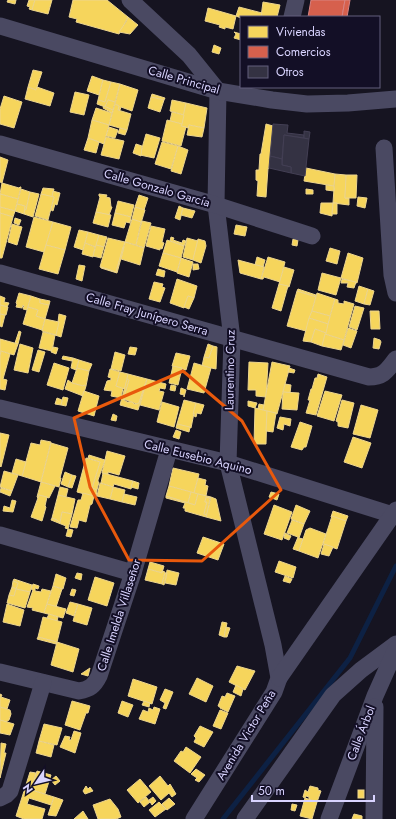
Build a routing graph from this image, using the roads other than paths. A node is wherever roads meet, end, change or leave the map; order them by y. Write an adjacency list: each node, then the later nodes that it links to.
1 (130, 0): 5 (street)
2 (296, 0): 3 (street)
3 (292, 16)
4 (0, 26): 5 (street, Calle Principal)
5 (218, 90): 6 (street, Calle Principal); 10 (street, Laurentino Cruz)
6 (274, 94): 7 (street, Calle Principal)
7 (396, 99)
8 (0, 144): 10 (street, Calle Gonzalo García)
9 (384, 148): 13 (street)
10 (216, 205): 11 (street, Calle Gonzalo García); 14 (street, Laurentino Cruz)
11 (312, 236)
12 (0, 272): 14 (street, Calle Fray Junípero Serra)
13 (396, 293)
14 (232, 338): 15 (street, Calle Fray Junípero Serra); 18 (street, Laurentino Cruz)
15 (396, 359)
16 (0, 408): 17 (street, Calle Eusebio Aquino)
17 (169, 450): 18 (street, Calle Eusebio Aquino); 21 (street, Calle Imelda Villaseñor)
18 (228, 463): 19 (street, Calle Eusebio Aquino); 23 (street, Laurentino Cruz)
19 (394, 513): 26 (street)
20 (0, 535): 21 (street)
21 (133, 573): 27 (street, Calle Imelda Villaseñor)
22 (396, 644): 31 (street)
23 (273, 646): 26 (street, Avenida Victor Peña)
24 (396, 649): 28 (street, Calle Árbol)
25 (0, 672): 27 (street, Calle Imelda Villaseñor)
26 (279, 678): 30 (street, Avenida Victor Peña)
27 (44, 683): 29 (street)
28 (375, 696): 32 (street, Calle Árbol); 33 (street)
29 (0, 798)
30 (194, 819)
31 (245, 819)
32 (329, 819)
33 (374, 819)

